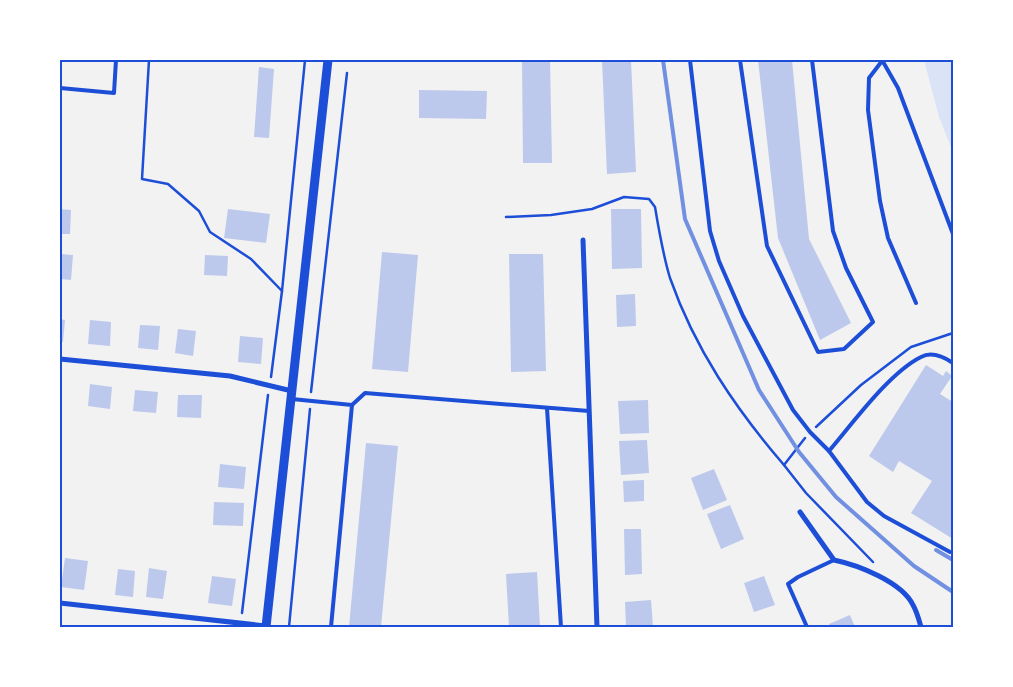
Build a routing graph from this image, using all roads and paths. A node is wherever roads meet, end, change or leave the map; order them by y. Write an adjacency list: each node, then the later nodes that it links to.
1 (116, 60): 10 (lane)
2 (148, 60): 14 (path)
3 (305, 60): 14 (path)
4 (328, 60): 20 (street)
5 (690, 60): 25 (lane)
6 (740, 60): 7 (lane)
7 (812, 60)
8 (882, 60): 12 (lane); 15 (lane)
9 (347, 73): 21 (path)
10 (60, 88)
11 (506, 217): 27 (path)
12 (953, 234)
13 (583, 240): 24 (street)
14 (282, 291): 19 (path)
15 (916, 303)
16 (953, 333): 25 (path)
17 (60, 358): 19 (street)
18 (953, 363): 26 (lane)
19 (270, 386): 20 (street); 33 (path)
20 (292, 395): 21 (lane); 34 (street)
21 (310, 401): 22 (lane); 35 (path)
22 (352, 405): 23 (lane); 36 (lane)
23 (546, 408): 24 (lane); 37 (lane)
24 (589, 411): 38 (street)
25 (810, 432): 26 (lane); 27 (path)
26 (829, 451): 29 (lane)
27 (784, 465): 31 (path)
28 (800, 512): 30 (street)
29 (950, 552)
30 (834, 560): 39 (lane); 40 (street)
31 (875, 565)
32 (60, 603): 33 (street)
33 (241, 623): 34 (street)
34 (267, 627)
35 (289, 627)
36 (331, 627)
37 (561, 627)
38 (597, 627)
39 (807, 627)
40 (921, 627)

